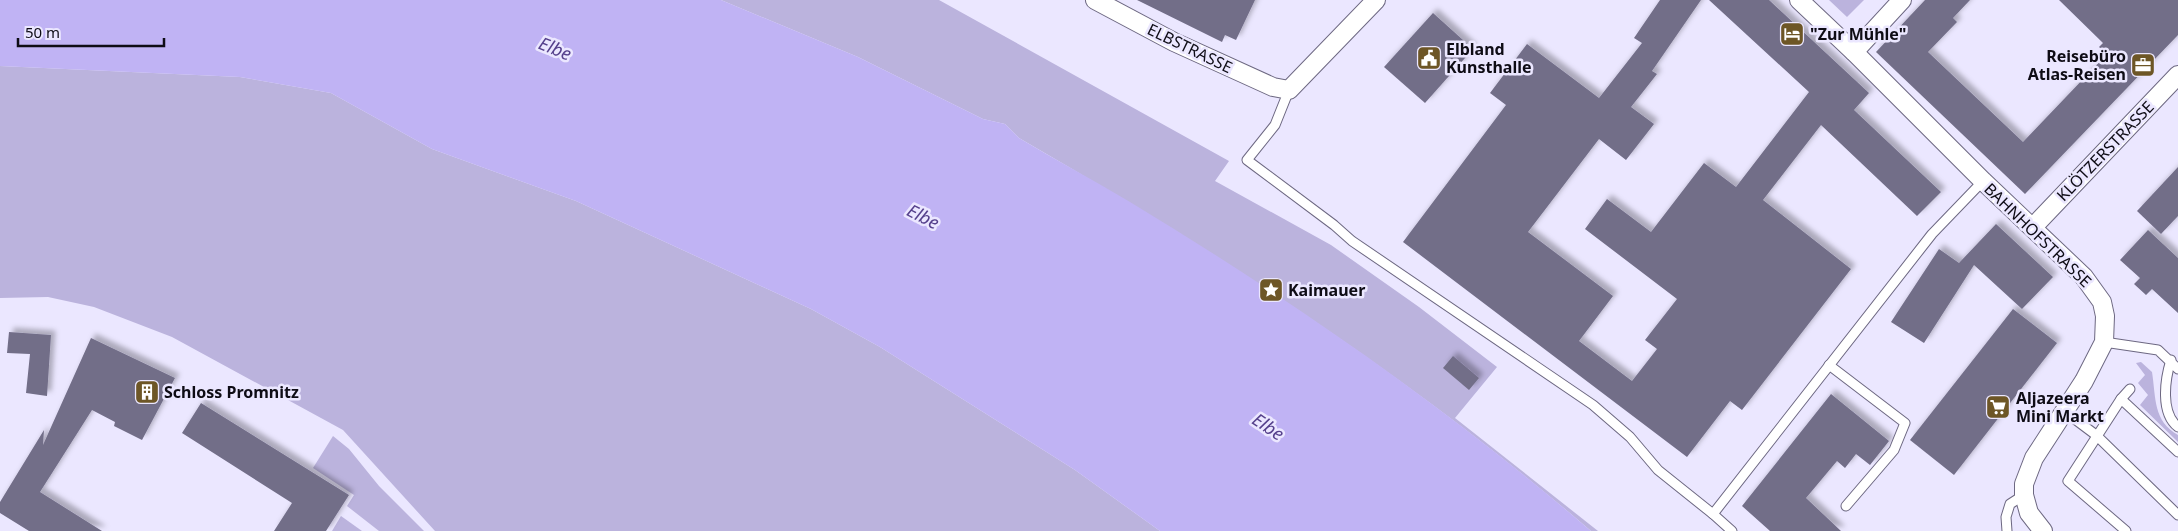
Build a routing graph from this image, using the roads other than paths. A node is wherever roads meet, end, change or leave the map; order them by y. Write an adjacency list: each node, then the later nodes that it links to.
1 (1094, 0): 7 (street, ELBSTRASSE)
2 (1376, 0): 7 (street)
3 (1799, 0): 5 (street, BAHNHOFSTRASSE)
4 (1902, 0): 5 (street)
5 (1854, 52): 8 (street, BAHNHOFSTRASSE)
6 (2178, 75): 9 (street, KLÖTZERSTRASSE)
7 (1289, 90): 22 (lane)
8 (1983, 181): 9 (street, BAHNHOFSTRASSE); 12 (lane)
9 (2032, 227): 10 (street, BAHNHOFSTRASSE)
10 (2104, 342): 11 (lane); 16 (street, BAHNHOFSTRASSE)
11 (2170, 360): 13 (lane); 17 (lane)
12 (1829, 365): 21 (lane); 22 (lane)
13 (2178, 369)
14 (2130, 389): 15 (lane)
15 (2121, 400): 18 (lane); 19 (lane)
16 (2064, 411): 18 (lane); 20 (street, BAHNHOFSTRASSE)
17 (2178, 427)
18 (2096, 436): 23 (lane); 27 (lane)
19 (2178, 452)
20 (2024, 495): 25 (lane); 26 (street)
21 (1846, 506)
22 (1713, 514): 24 (lane)
23 (2178, 515)
24 (1732, 531)
25 (2007, 531)
26 (2043, 531)
27 (2126, 531)

